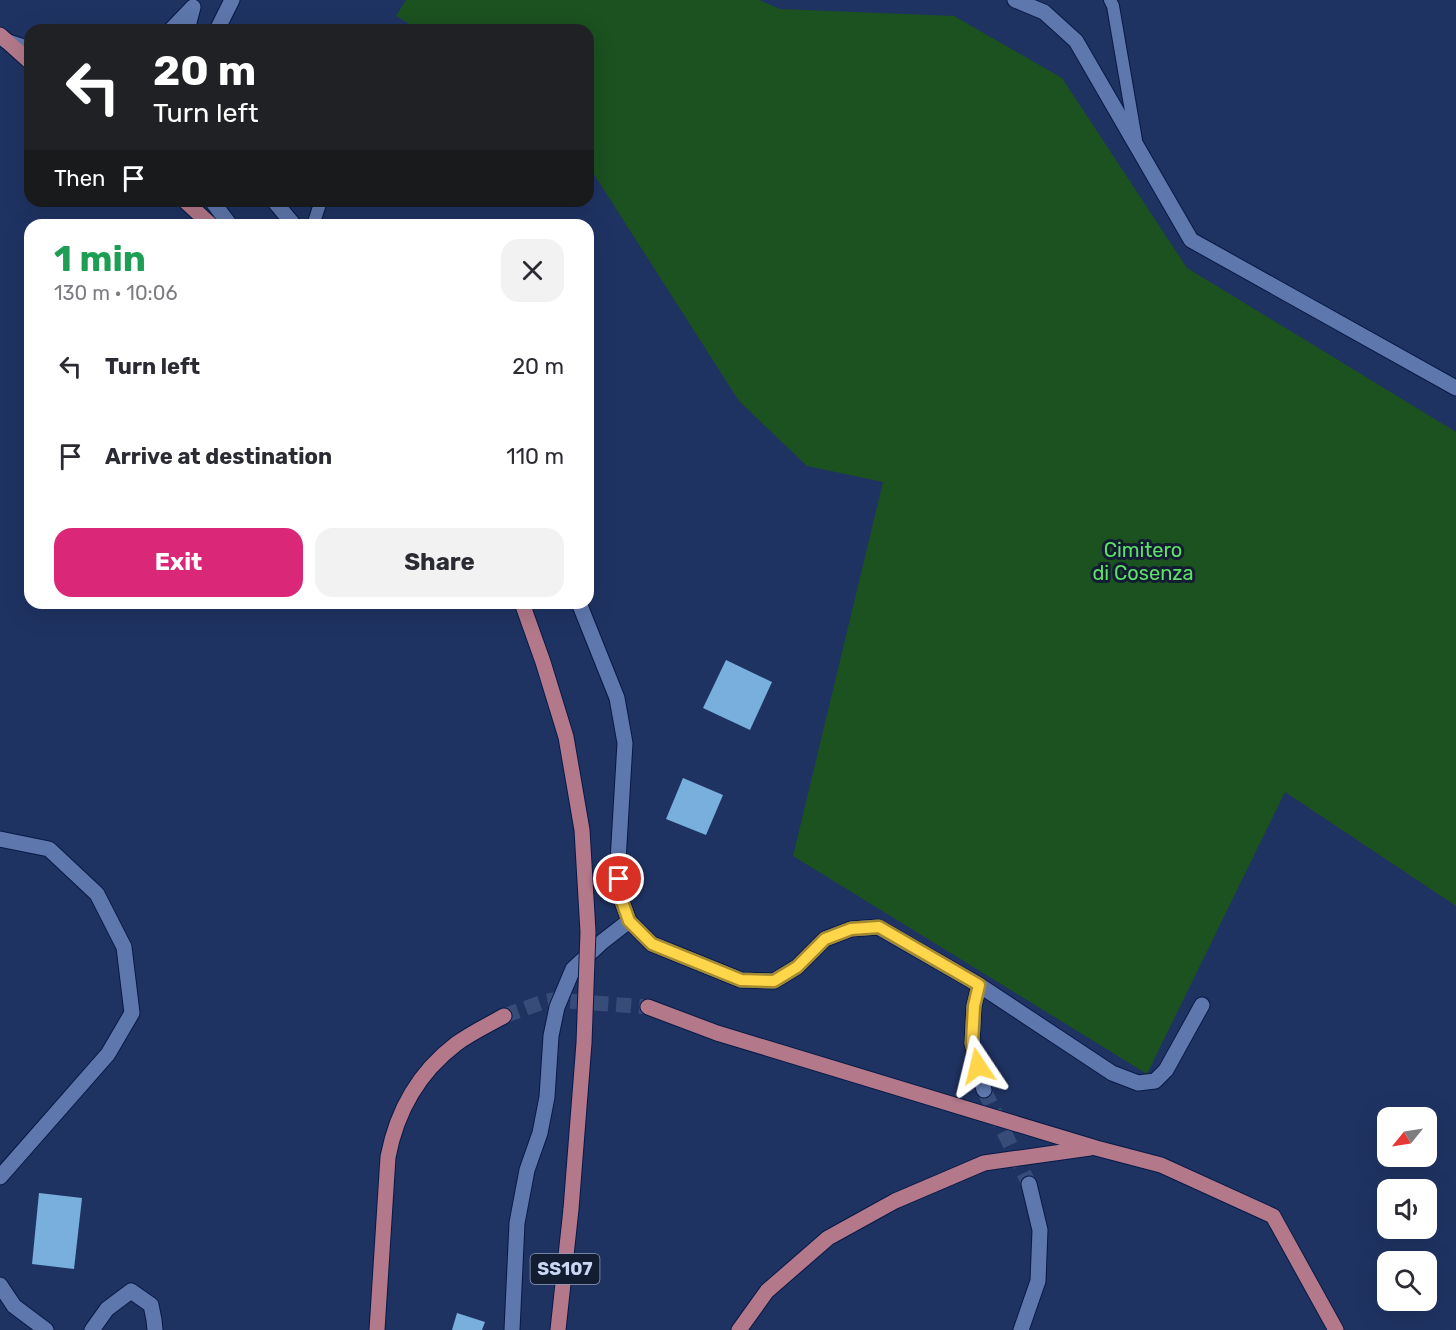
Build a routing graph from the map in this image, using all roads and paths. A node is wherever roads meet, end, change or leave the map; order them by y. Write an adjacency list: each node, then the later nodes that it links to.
1 (232, 0): 7 (street)
2 (1016, 0): 11 (street)
3 (1110, 0): 11 (lane)
4 (195, 3): 5 (street); 6 (street)
5 (176, 24)
6 (190, 24)
7 (220, 24)
8 (3, 38): 9 (street); 10 (main road)
9 (24, 47)
10 (24, 57)
11 (1137, 147): 16 (street)
12 (192, 207): 14 (main road)
13 (279, 207): 15 (street)
14 (204, 219)
15 (289, 219)
16 (1456, 388)
17 (524, 609): 35 (main road, SS107, bridge)
18 (581, 609): 20 (street)
19 (0, 839): 27 (street)
20 (629, 921): 21 (street); 34 (street)
21 (979, 985): 22 (street); 25 (street)
22 (1202, 1005)
23 (648, 1007): 26 (main road)
24 (504, 1016): 33 (main road)
25 (984, 1090)
26 (1096, 1148): 36 (main road); 38 (main road)
27 (0, 1177)
28 (1029, 1184): 37 (street)
29 (0, 1285): 30 (street)
30 (46, 1330)
31 (92, 1330): 32 (street)
32 (154, 1330)
33 (377, 1330)
34 (512, 1330)
35 (558, 1330)
36 (739, 1330)
37 (1021, 1330)
38 (1336, 1330)

